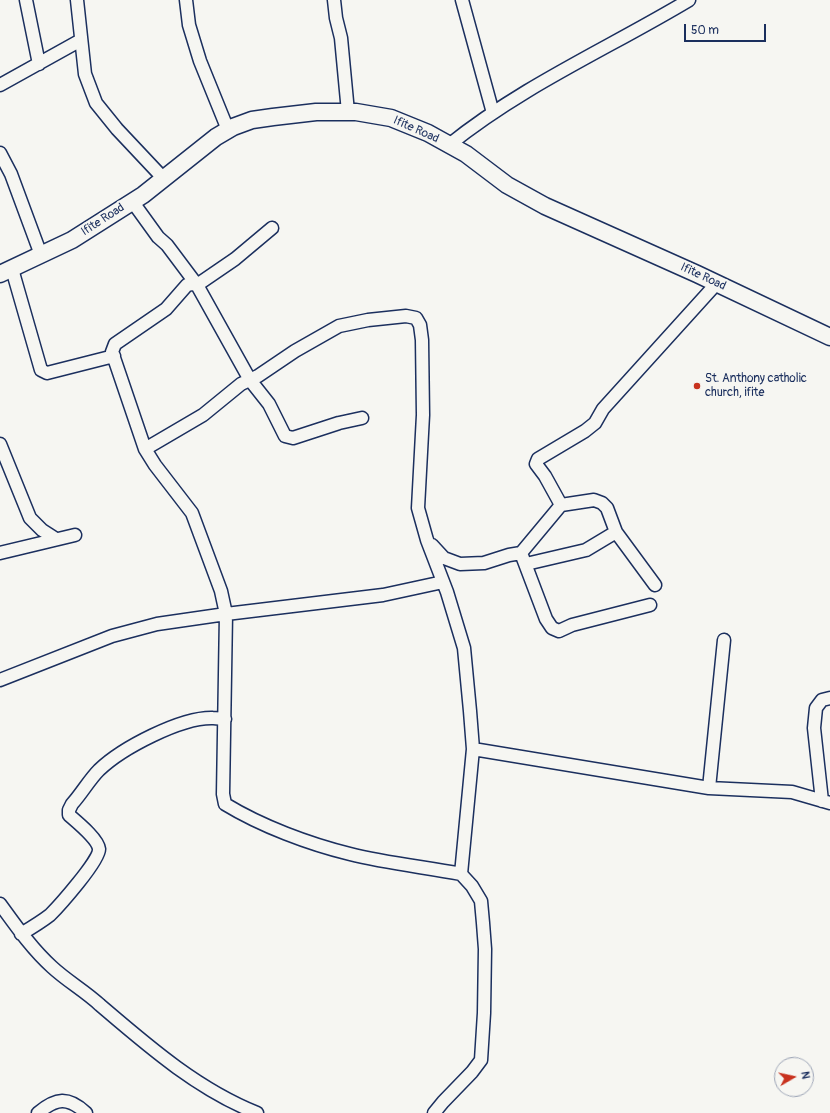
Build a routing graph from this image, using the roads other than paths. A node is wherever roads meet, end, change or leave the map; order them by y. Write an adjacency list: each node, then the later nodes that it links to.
1 (26, 0): 8 (street)
2 (77, 0): 7 (street)
3 (186, 0): 12 (street)
4 (334, 0): 10 (street)
5 (462, 0): 11 (street)
6 (689, 0): 11 (street)
7 (81, 40): 8 (street); 15 (street)
8 (39, 64): 9 (street)
9 (0, 85)
10 (348, 112): 12 (street, Ifite Road); 13 (street, Ifite Road)
11 (493, 113): 13 (street)
12 (228, 130): 15 (street, Ifite Road)
13 (449, 145): 20 (street, Ifite Road)
14 (0, 153): 18 (street)
15 (164, 179): 16 (street, Ifite Road)
16 (132, 201): 18 (street, Ifite Road); 21 (street)
17 (272, 228): 21 (street)
18 (41, 255): 19 (street, Ifite Road)
19 (6, 272): 23 (street)
20 (717, 283): 22 (street, Ifite Road); 28 (street)
21 (196, 285): 23 (street); 24 (street)
22 (830, 337)
23 (114, 356): 27 (street)
24 (250, 380): 25 (street); 27 (street); 32 (street)
25 (362, 418)
26 (0, 444): 31 (street)
27 (145, 449): 38 (street)
28 (561, 505): 29 (street); 34 (street)
29 (616, 532): 34 (street); 36 (street)
30 (75, 534): 31 (street)
31 (56, 539): 33 (street)
32 (427, 540): 34 (street); 35 (street)
33 (0, 552)
34 (524, 558): 37 (street)
35 (443, 582): 38 (street); 43 (street)
36 (655, 585)
37 (650, 605)
38 (226, 614): 40 (street); 42 (street)
39 (724, 640): 44 (street)
40 (0, 680)
41 (830, 698): 45 (street)
42 (225, 719): 46 (street); 48 (street)
43 (473, 749): 44 (street); 46 (street)
44 (709, 788): 45 (street)
45 (826, 802)
46 (461, 874): 52 (street)
47 (0, 904): 48 (street)
48 (21, 934): 51 (street)
49 (38, 1113): 50 (street)
50 (86, 1113)
51 (257, 1113)
52 (434, 1113)

